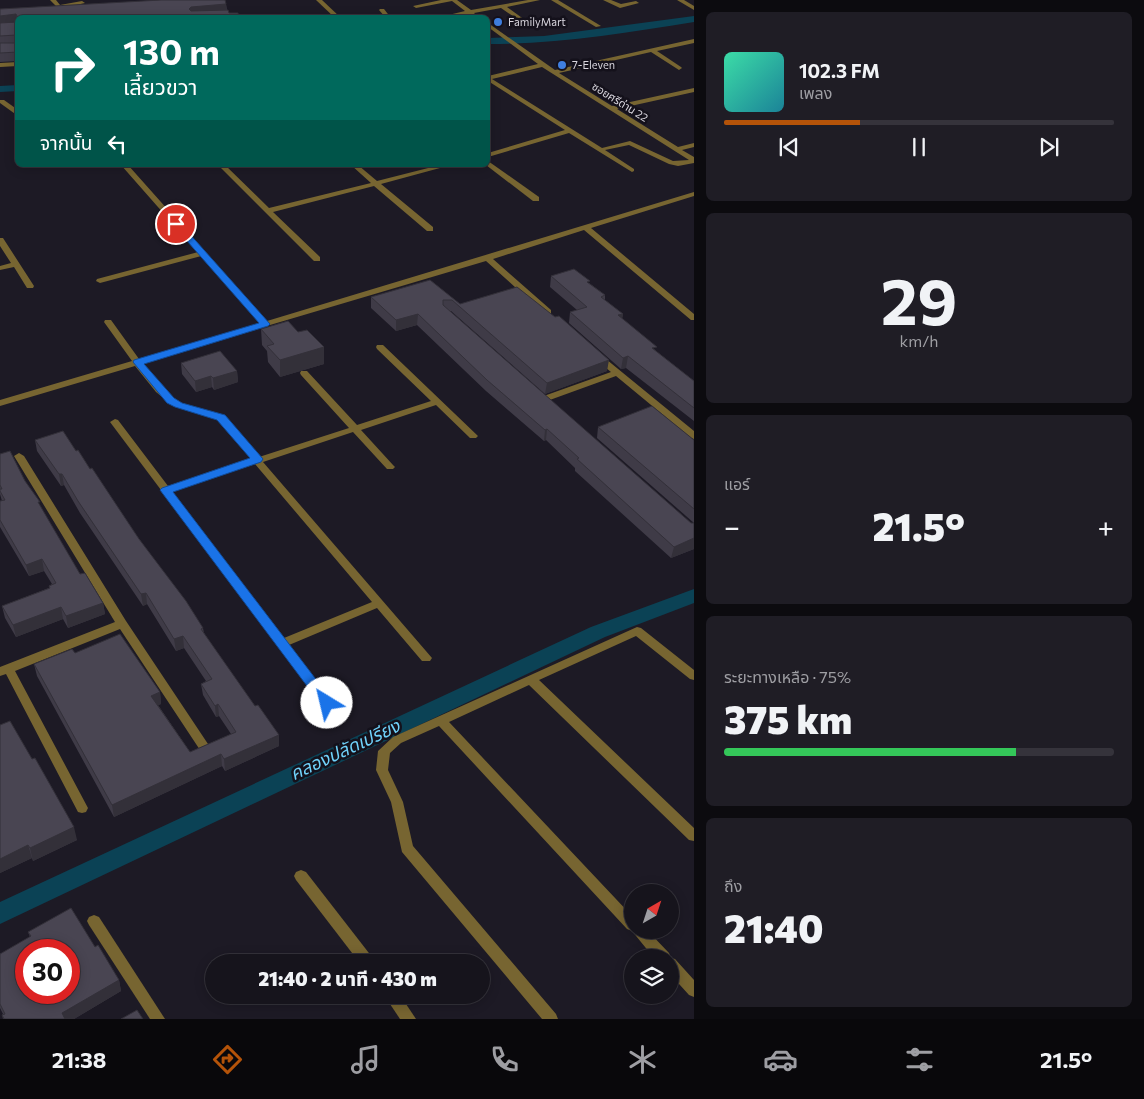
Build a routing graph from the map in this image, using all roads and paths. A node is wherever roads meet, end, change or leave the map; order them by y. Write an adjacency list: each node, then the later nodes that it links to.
1 (53, 0): 9 (street)
2 (319, 0): 15 (street)
3 (452, 0): 10 (street); 14 (street)
4 (537, 0): 11 (street)
5 (554, 0): 20 (street)
6 (606, 0): 8 (street)
7 (680, 0): 12 (street)
8 (636, 3)
9 (82, 4)
10 (416, 6)
11 (502, 6): 14 (street); 19 (street)
12 (694, 8)
13 (382, 10): 16 (street)
14 (469, 12): 17 (street); 18 (street)
15 (336, 15)
16 (386, 15)
17 (454, 15)
18 (473, 15)
19 (523, 21)
20 (598, 26)
21 (490, 27): 26 (street, ซอยศรีด่าน 22)
22 (694, 41): 23 (street)
23 (652, 50): 27 (street); 28 (street)
24 (0, 64): 25 (street)
25 (15, 64)
26 (543, 65): 28 (street, ซอยศรีด่าน 22); 29 (street)
27 (679, 68)
28 (554, 72): 33 (street, ซอยศรีด่าน 22)
29 (490, 78)
30 (490, 79): 35 (street)
31 (694, 90): 33 (street)
32 (2, 101): 34 (street)
33 (611, 108): 38 (street, ซอยศรีด่าน 22)
34 (15, 112)
35 (569, 131): 39 (street); 46 (street)
36 (694, 145): 38 (street)
37 (605, 148): 40 (street)
38 (677, 149): 40 (street, ซอยศรีด่าน 22)
39 (490, 153)
40 (694, 160)
41 (490, 164): 49 (street)
42 (126, 167): 54 (street)
43 (223, 167): 50 (street)
44 (356, 167): 47 (street)
45 (440, 167): 47 (street)
46 (632, 170)
47 (376, 183): 50 (street); 52 (street)
48 (694, 194): 51 (street)
49 (536, 199)
50 (267, 211): 56 (street)
51 (585, 227): 55 (street); 61 (street)
52 (430, 229)
53 (0, 240): 57 (street)
54 (202, 253): 59 (street); 64 (street)
55 (487, 258): 62 (street); 64 (street)
56 (317, 259)
57 (16, 264): 58 (street); 60 (street)
58 (0, 268)
59 (100, 281)
60 (30, 286)
61 (694, 318)
62 (559, 321)
63 (108, 322): 67 (street)
64 (265, 324): 67 (street)
65 (380, 347): 71 (street)
66 (588, 347): 69 (street)
67 (138, 362): 72 (street); 78 (street)
68 (304, 373): 74 (street)
69 (617, 373): 70 (street); 76 (street)
70 (544, 399)
71 (436, 402): 74 (street); 75 (street)
72 (0, 403)
73 (114, 422): 80 (street)
74 (354, 428): 78 (street); 79 (street)
75 (473, 436)
76 (694, 436)
77 (19, 456): 82 (street)
78 (258, 459): 80 (street); 81 (street)
79 (390, 467)
80 (166, 490): 83 (street)
81 (379, 603): 83 (street); 84 (street)
82 (122, 624): 85 (street); 90 (street)
83 (283, 644): 88 (street)
84 (426, 658)
85 (5, 671): 91 (street)
86 (694, 676): 87 (street)
87 (530, 679): 89 (street); 92 (street)
88 (327, 703)
89 (440, 720): 94 (street); 104 (street)
90 (204, 747)
91 (82, 808)
92 (694, 836)
93 (301, 876): 98 (street)
94 (624, 916)
95 (94, 921): 102 (street)
96 (646, 939): 97 (street)
97 (656, 949)
98 (361, 954)
99 (679, 974): 100 (street)
100 (694, 990)
101 (398, 1004): 103 (street)
102 (158, 1019)
103 (410, 1019)
104 (551, 1019)

